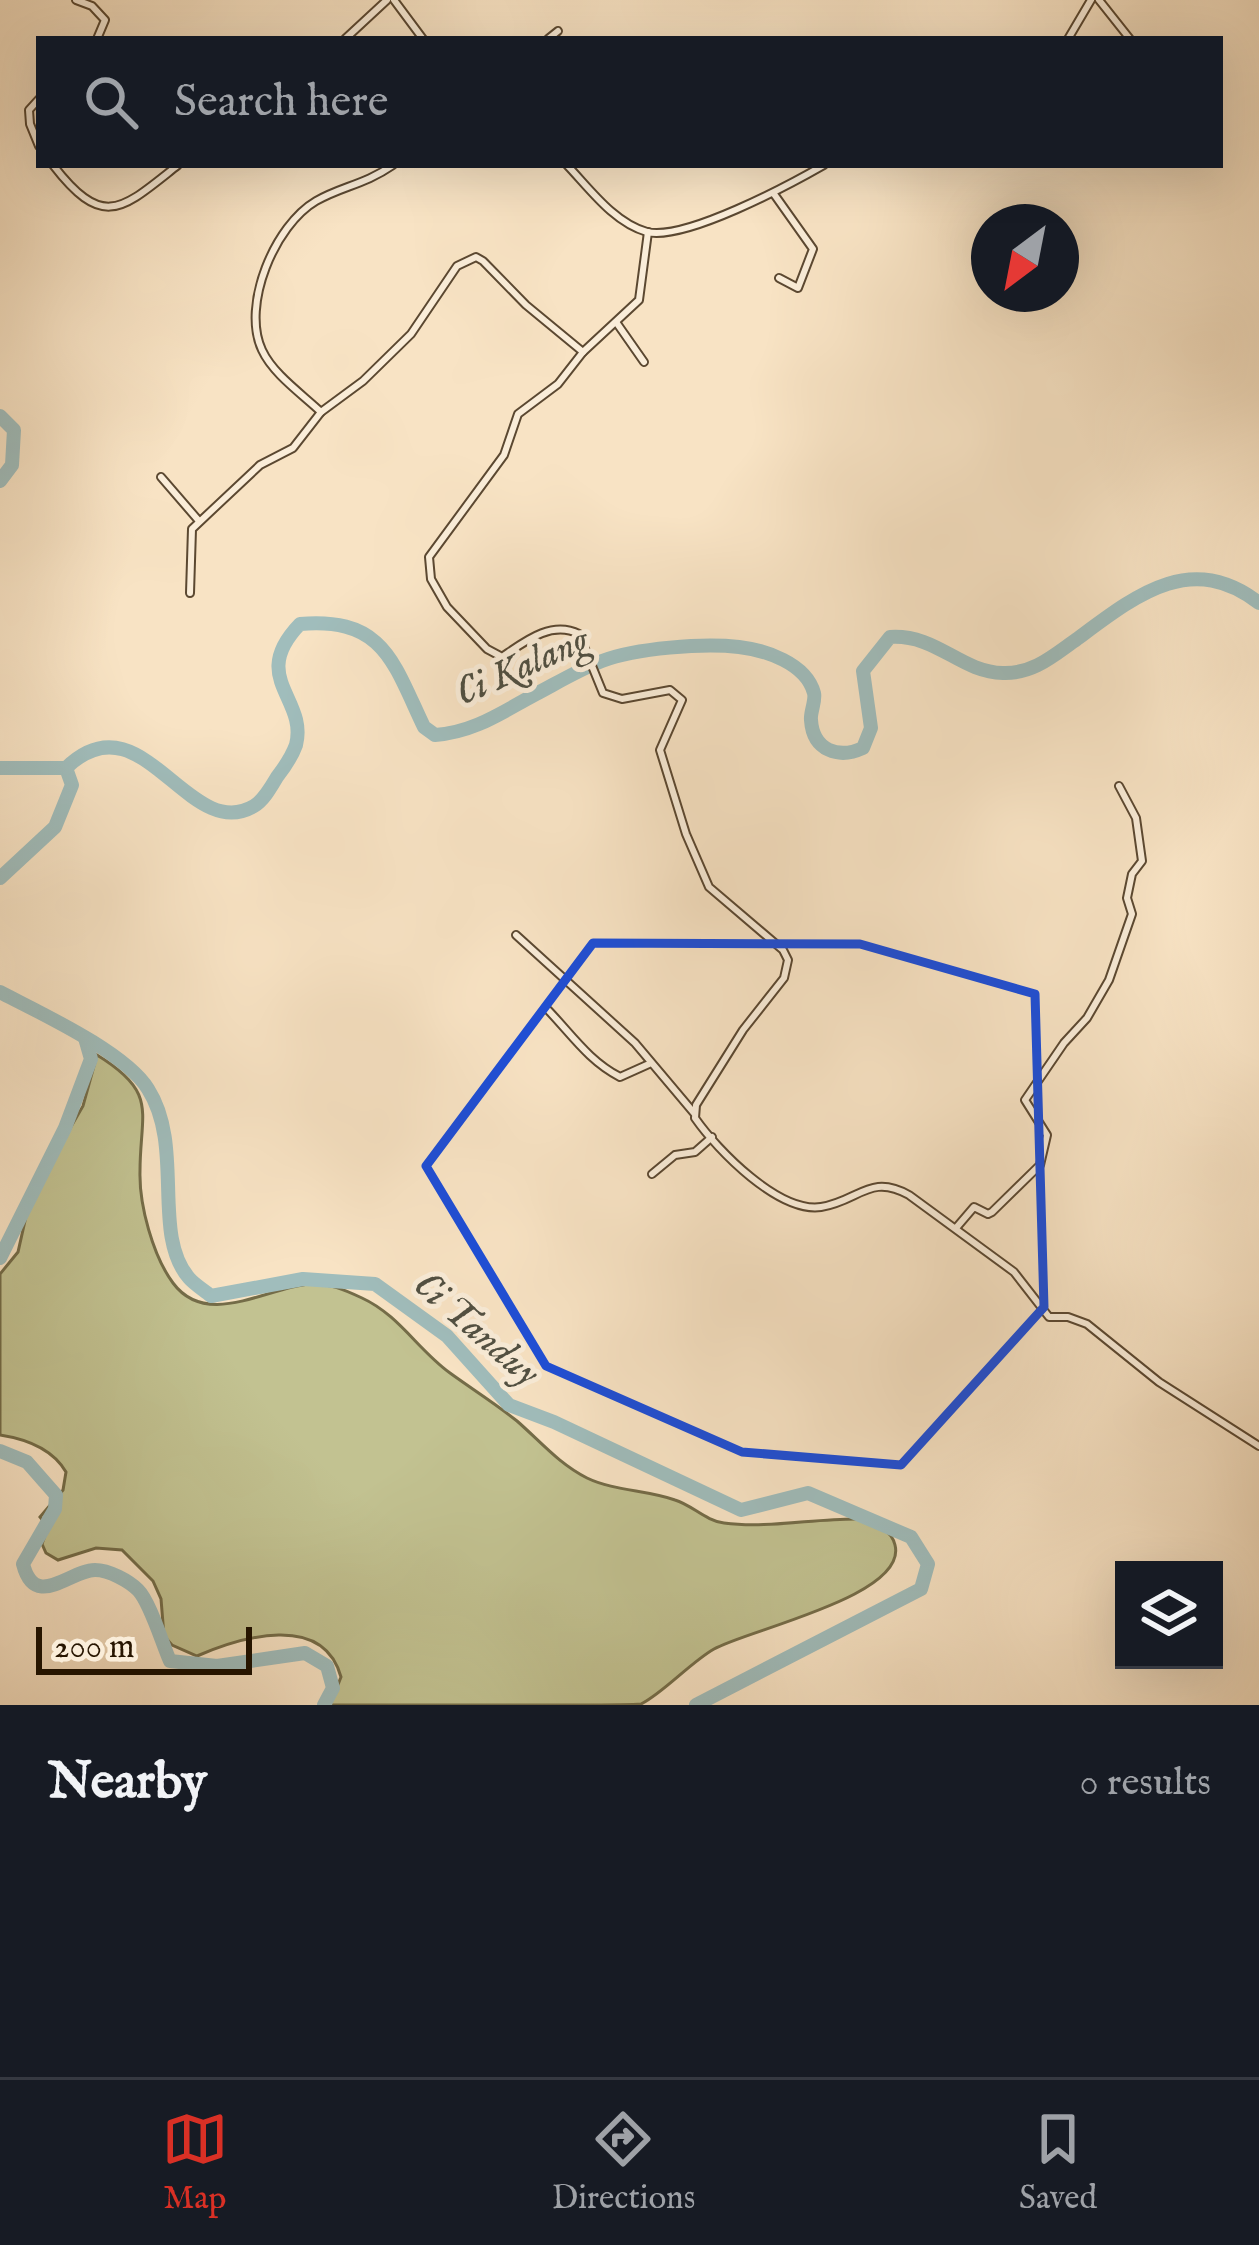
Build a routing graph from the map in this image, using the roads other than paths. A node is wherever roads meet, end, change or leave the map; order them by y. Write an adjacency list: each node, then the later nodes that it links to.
1 (76, 0): 5 (street)
2 (391, 0): 6 (street); 7 (street)
3 (1095, 0): 9 (street); 10 (street)
4 (559, 32): 8 (street)
5 (98, 36)
6 (349, 36)
7 (421, 36)
8 (553, 36)
9 (1071, 36)
10 (1127, 36)
11 (36, 102): 12 (street)
12 (36, 139)
13 (56, 168): 14 (street)
14 (174, 168)
15 (388, 168): 24 (street)
16 (570, 168): 19 (street)
17 (819, 168): 18 (street)
18 (774, 194): 19 (street); 20 (street)
19 (648, 232): 21 (street)
20 (778, 278)
21 (616, 322): 22 (street); 23 (street)
22 (583, 352): 24 (street); 32 (street)
23 (644, 362)
24 (321, 412): 26 (street)
25 (161, 476): 26 (street)
26 (199, 521): 27 (street)
27 (190, 592)
28 (1119, 785): 35 (street)
29 (516, 935): 31 (street)
30 (548, 1010): 31 (street)
31 (649, 1064): 32 (street)
32 (694, 1113): 33 (street)
33 (712, 1137): 34 (street); 35 (street)
34 (652, 1174)
35 (956, 1228): 36 (street)
36 (1259, 1446)

